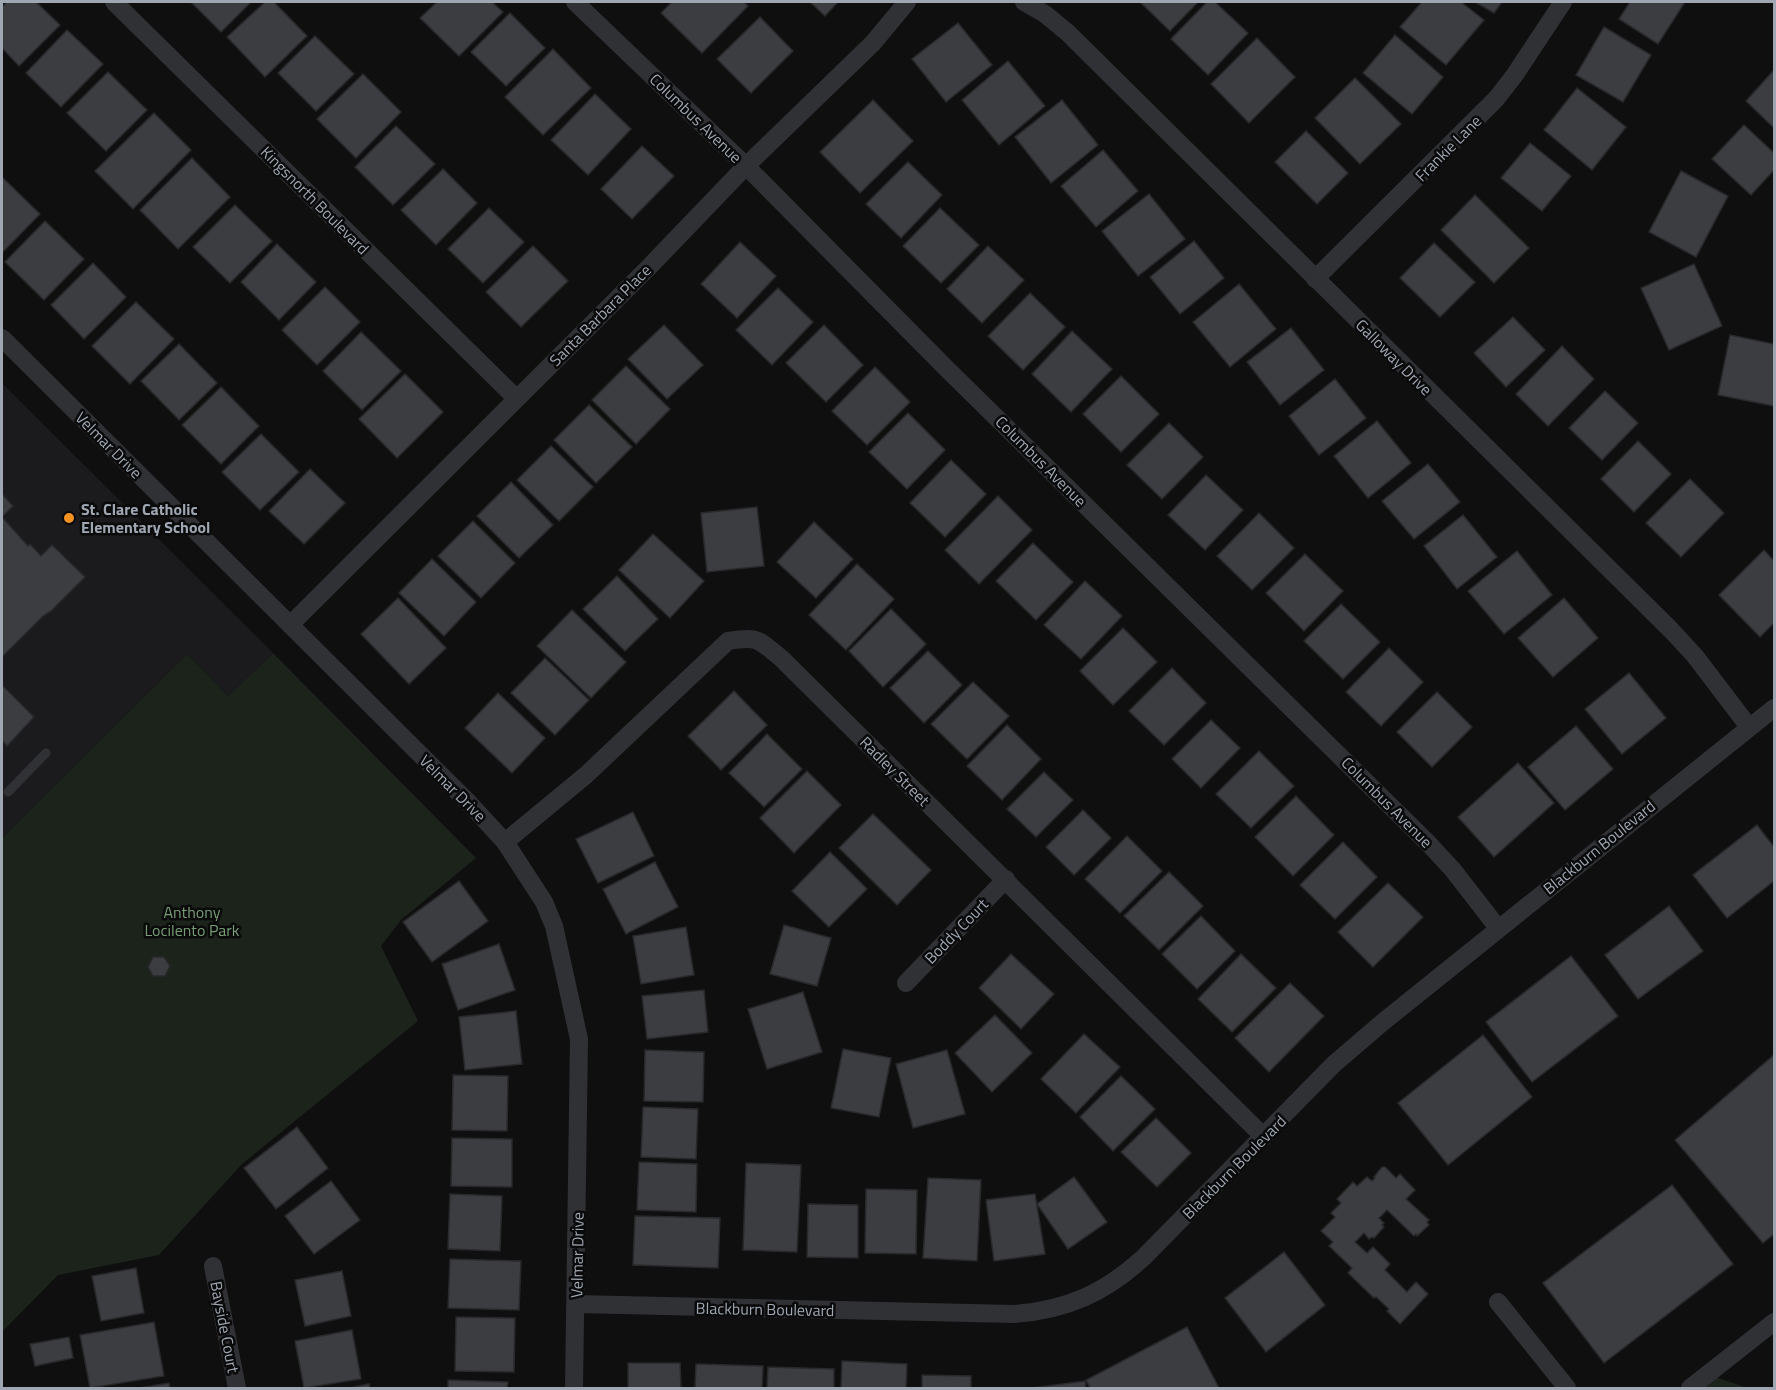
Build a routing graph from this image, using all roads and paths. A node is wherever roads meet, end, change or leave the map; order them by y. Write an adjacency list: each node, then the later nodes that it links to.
1 (114, 2): 9 (street, Kingsnorth Boulevard)
2 (575, 2): 6 (street, Columbus Avenue)
3 (907, 2): 6 (street, Santa Barbara Place)
4 (1024, 2): 7 (street, Galloway Drive)
5 (1563, 2): 7 (street, Frankie Lane)
6 (747, 166): 9 (street, Santa Barbara Place); 17 (street, Columbus Avenue)
7 (1315, 279): 12 (street, Galloway Drive)
8 (2, 338): 10 (street, Velmar Drive)
9 (516, 398): 10 (street, Santa Barbara Place)
10 (290, 625): 15 (street, Velmar Drive)
11 (1774, 708): 12 (street, Blackburn Boulevard)
12 (1749, 728): 17 (street, Blackburn Boulevard)
13 (46, 753): 14 (lane)
14 (8, 792)
15 (505, 842): 16 (street, Radley Street); 22 (street, Velmar Drive)
16 (1006, 879): 18 (street, Boddy Court); 19 (street, Radley Street)
17 (1498, 928): 19 (street, Blackburn Boulevard)
18 (906, 983)
19 (1264, 1137): 22 (street, Blackburn Boulevard)
20 (213, 1266): 24 (street, Bayside Court)
21 (1498, 1302): 26 (street)
22 (576, 1304): 25 (street, Velmar Drive)
23 (1774, 1322): 27 (street)
24 (237, 1389)
25 (574, 1389)
26 (1567, 1389)
27 (1690, 1389)

